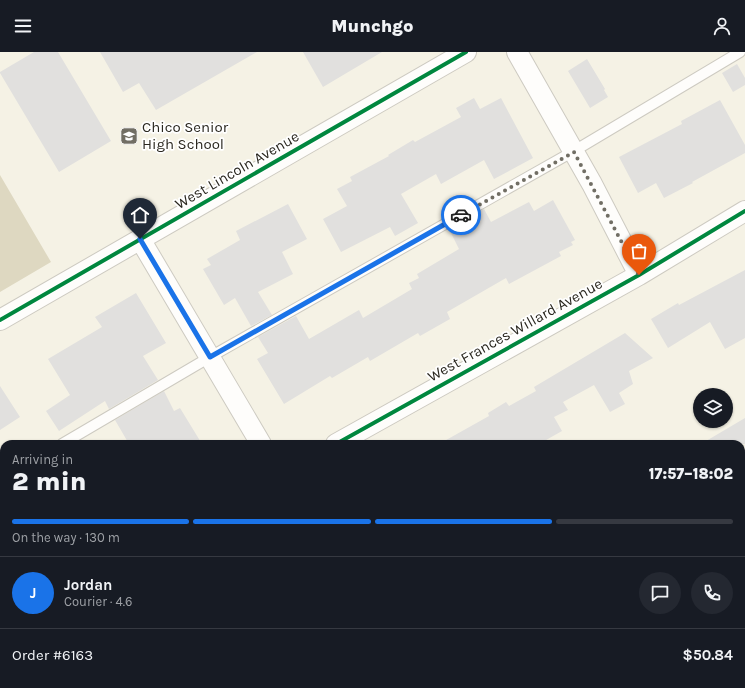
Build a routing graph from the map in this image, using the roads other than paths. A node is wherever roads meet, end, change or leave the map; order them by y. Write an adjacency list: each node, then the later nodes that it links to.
1 (466, 52): 6 (street, West Lincoln Avenue)
2 (517, 52): 4 (street)
3 (740, 52): 4 (lane)
4 (574, 152): 7 (street); 9 (lane)
5 (745, 211): 7 (street, West Frances Willard Avenue)
6 (140, 239): 8 (street, West Lincoln Avenue); 9 (street)
7 (639, 275): 12 (street, West Frances Willard Avenue)
8 (0, 320)
9 (210, 357): 10 (lane); 11 (street)
10 (69, 440)
11 (259, 440)
12 (343, 440)

